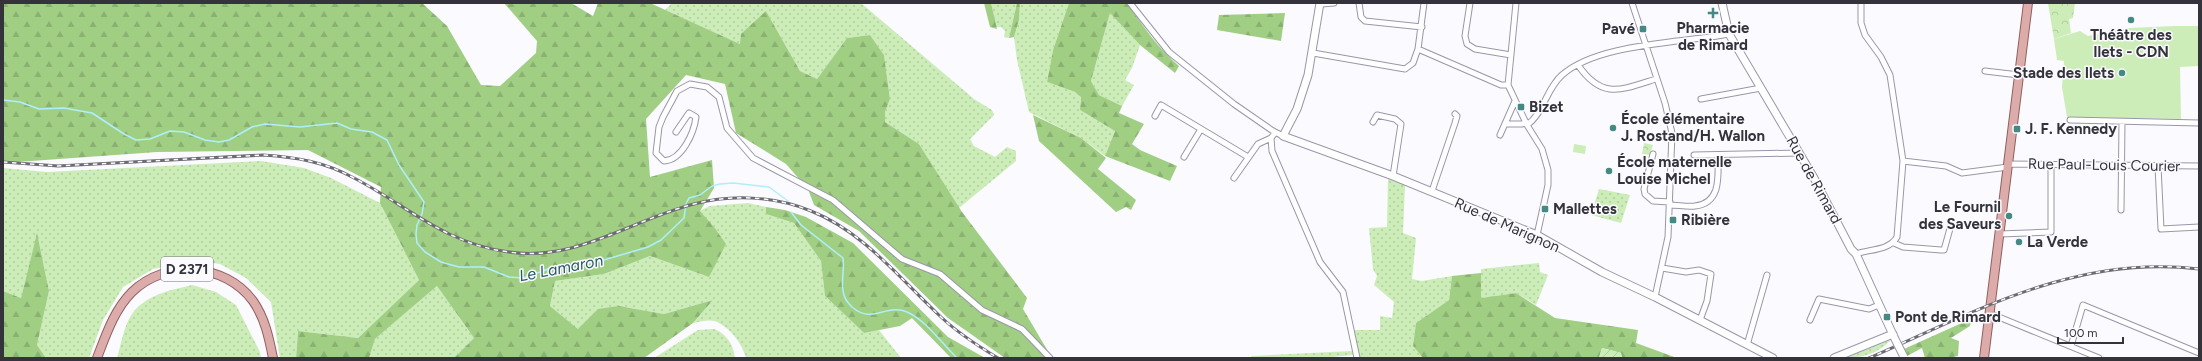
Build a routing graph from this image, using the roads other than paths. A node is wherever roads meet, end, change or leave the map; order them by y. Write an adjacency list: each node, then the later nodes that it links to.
1 (1130, 3): 37 (street, Rue de Marignon)
2 (1334, 3): 12 (street)
3 (1359, 3): 13 (street)
4 (1424, 3): 13 (street)
5 (1470, 3): 18 (street)
6 (1516, 3): 18 (street)
7 (1632, 3): 15 (street)
8 (1722, 3): 14 (street, Rue de Rimard)
9 (1861, 3): 47 (street)
10 (2024, 3): 11 (street)
11 (2028, 3): 21 (main road)
12 (1320, 4): 17 (street)
13 (1422, 27): 16 (street)
14 (1729, 34): 15 (street); 24 (street, Rue de Rimard)
15 (1645, 46): 19 (street); 22 (street)
16 (1418, 49): 17 (street); 23 (street)
17 (1312, 53): 39 (street)
18 (1511, 55): 23 (street)
19 (1578, 65): 22 (street); 34 (street)
20 (1985, 70): 21 (street)
21 (2019, 75): 49 (main road)
22 (1656, 79): 56 (street)
23 (1508, 85): 26 (street)
24 (1761, 88): 25 (street); 41 (street, Rue de Rimard)
25 (1701, 99)
26 (1515, 101): 33 (street); 34 (street)
27 (1455, 114): 55 (street)
28 (1155, 116): 35 (street)
29 (2070, 120): 31 (street)
30 (1373, 122): 53 (street)
31 (2122, 122): 32 (street); 50 (street)
32 (2199, 123)
33 (1505, 124): 34 (street); 38 (street)
34 (1527, 124): 61 (street)
35 (1202, 129): 45 (street); 46 (street)
36 (676, 132): 80 (street)
37 (1276, 133): 39 (street, Rue de Marignon); 40 (street)
38 (1500, 135)
39 (1283, 136): 53 (street, Rue de Marignon)
40 (1271, 138): 46 (street); 81 (street)
41 (1800, 153): 44 (street); 63 (street, Rue de Rimard)
42 (1653, 154): 56 (street)
43 (1694, 155): 44 (street)
44 (1718, 155): 56 (street)
45 (1184, 157)
46 (1248, 157): 54 (street)
47 (1903, 161): 49 (street, Rue Paul-Louis Courier); 62 (street)
48 (2051, 165): 49 (street, Rue Paul-Louis Courier); 50 (street, Rue Paul-Louis Courier); 60 (street)
49 (2008, 166): 60 (main road)
50 (2121, 166): 51 (street, Rue Paul-Louis Courier); 57 (street)
51 (2158, 166): 52 (street, Rue Paul-Louis Courier); 59 (street)
52 (2199, 166)
53 (1393, 176): 55 (street, Rue de Marignon)
54 (1234, 178)
55 (1432, 191): 61 (street, Rue de Marignon)
56 (1670, 204): 64 (street)
57 (2121, 210)
58 (1951, 225): 62 (street)
59 (2199, 227)
60 (1999, 234): 68 (main road)
61 (1536, 235): 66 (street, Rue de Marignon)
62 (1894, 243): 63 (street)
63 (1856, 254): 67 (street, Rue de Rimard)
64 (1662, 268): 66 (street); 69 (street)
65 (1767, 275): 72 (street)
66 (1655, 297): 69 (street, Rue de Marignon)
67 (1879, 305): 70 (street); 71 (street, Rue de Rimard)
68 (1989, 313): 73 (street); 84 (main road)
69 (1700, 320): 72 (street, Rue de Marignon)
70 (1810, 320)
71 (1894, 336): 75 (street, Rue de Rimard, bridge); 83 (street)
72 (1747, 345): 82 (street, Rue de Marignon)
73 (2071, 346): 74 (street); 85 (street)
74 (2199, 354)
75 (1903, 357)
76 (97, 358): 79 (main road, D 2371)
77 (100, 358): 78 (main road, D 2371)
78 (270, 358)
79 (273, 358)
80 (1050, 358)
81 (1357, 358)
82 (1773, 358)
83 (1834, 358)
84 (1984, 358)
85 (2100, 358)

